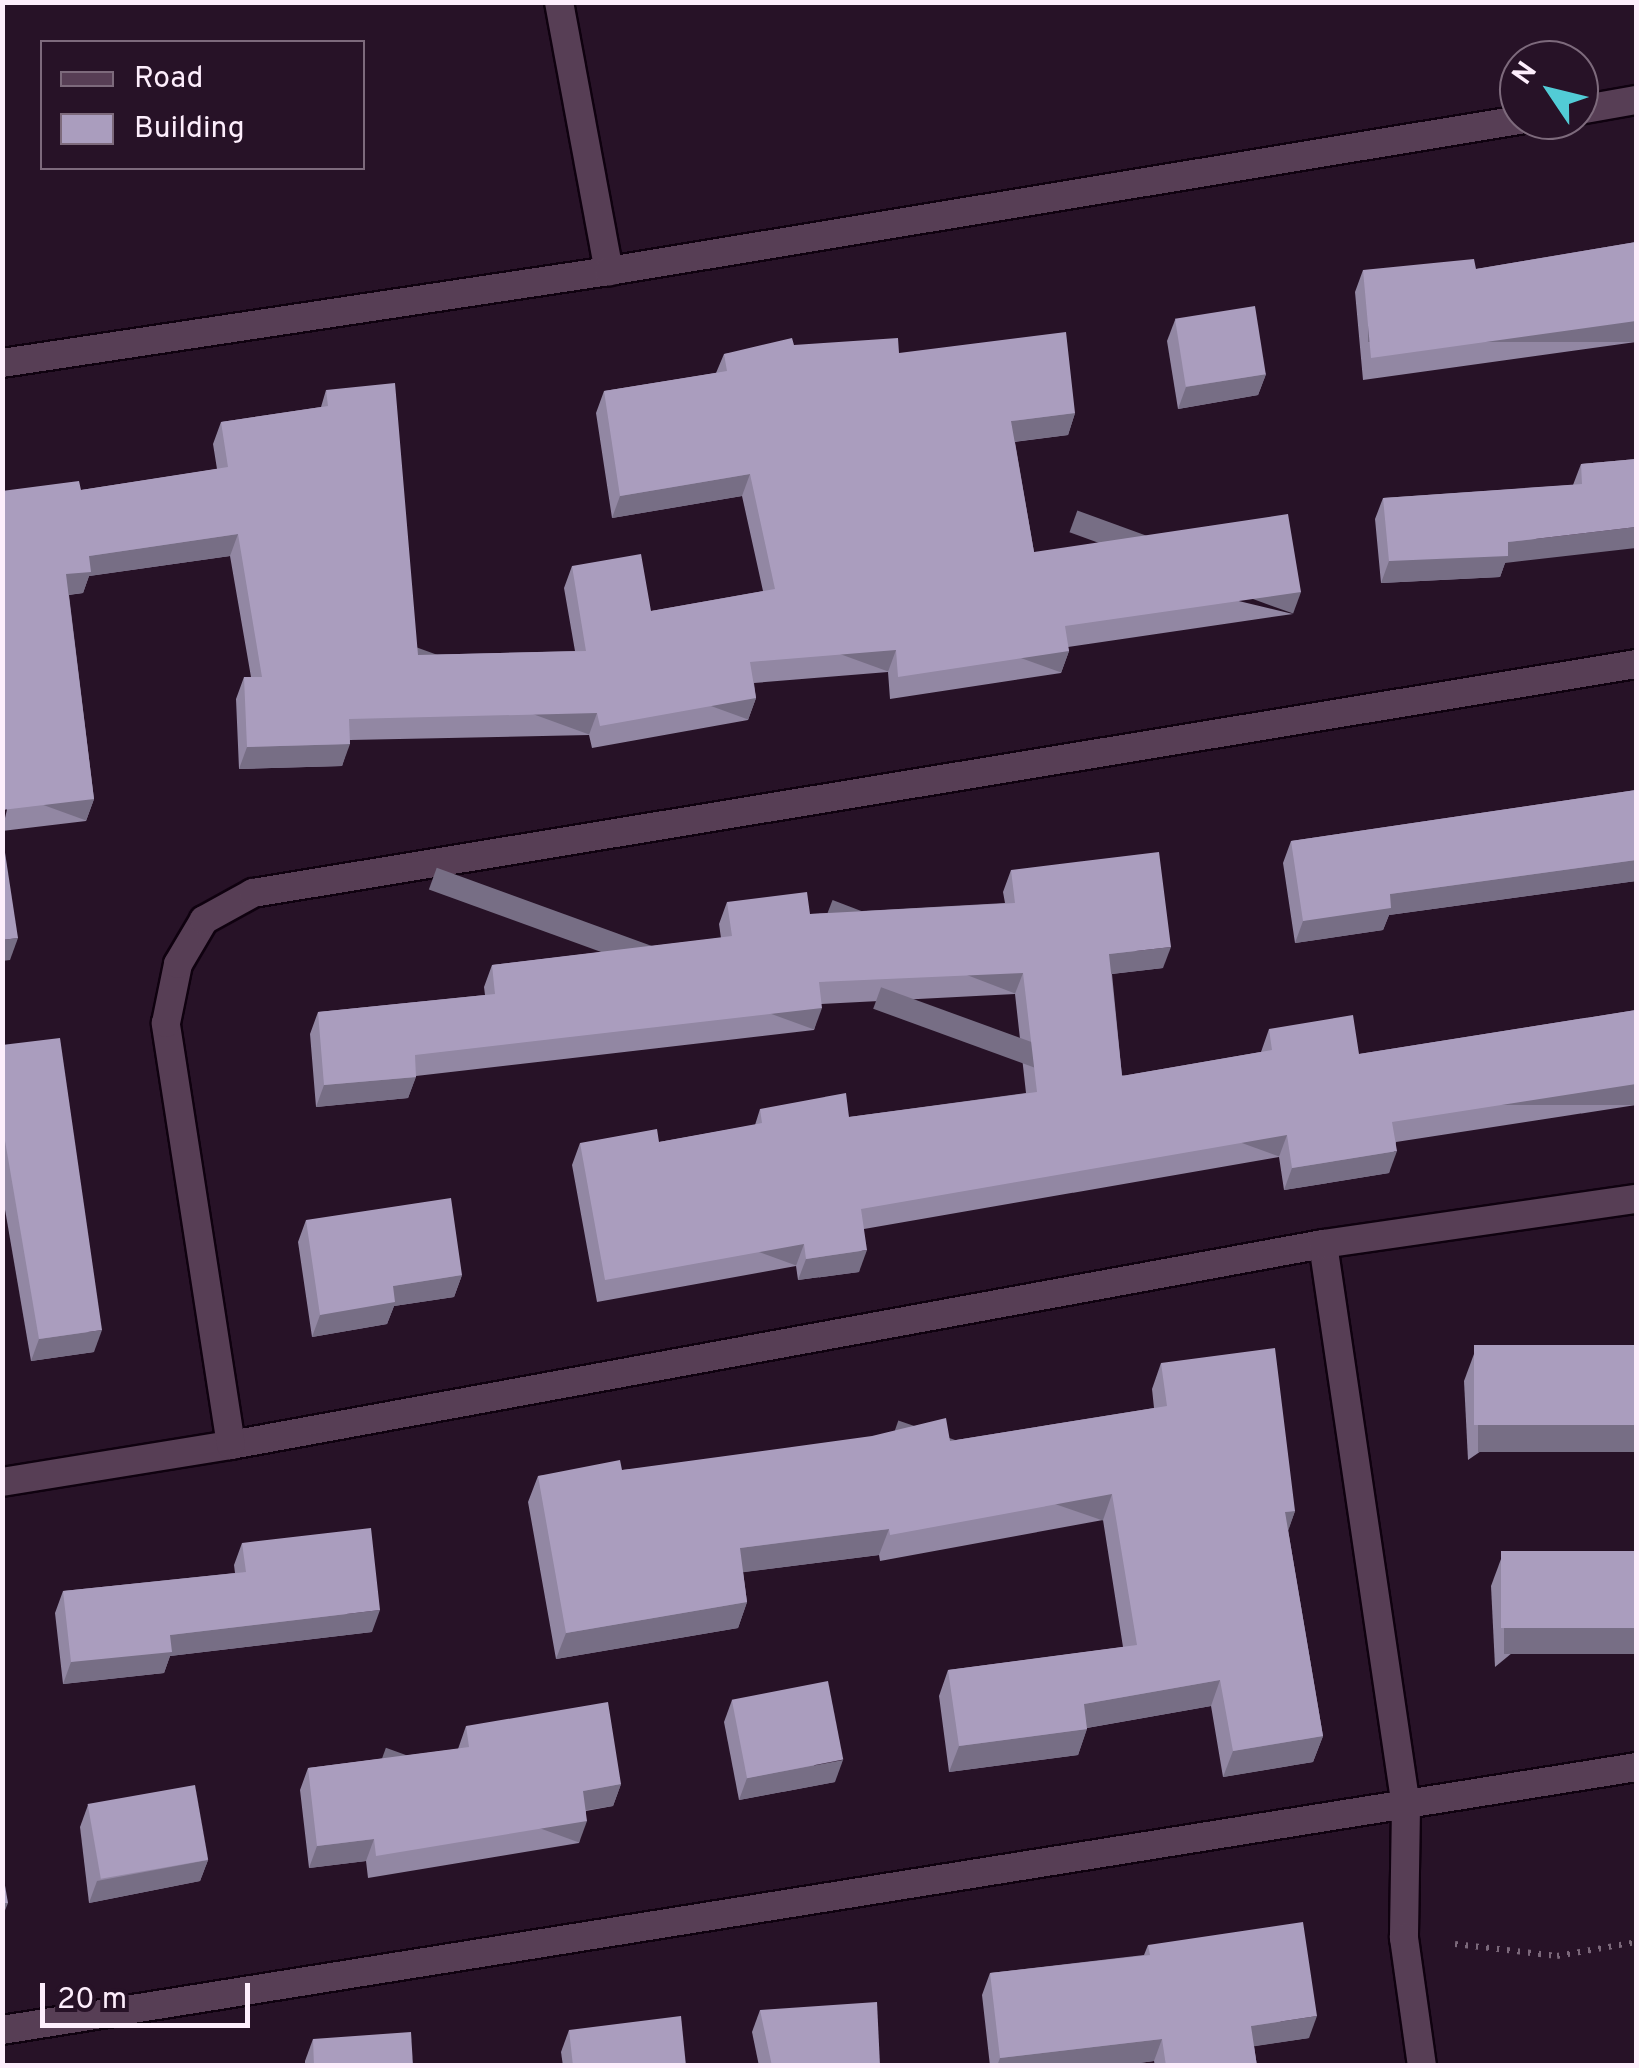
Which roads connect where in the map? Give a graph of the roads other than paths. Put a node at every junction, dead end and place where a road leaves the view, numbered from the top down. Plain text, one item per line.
1 (559, 2) edge
2 (1636, 100) edge
3 (1599, 106) edge
4 (1499, 123) edge
5 (609, 271) junction
6 (2, 363) edge
7 (1636, 664) edge
8 (1636, 1199) edge
9 (1323, 1244) junction
10 (231, 1444) junction
11 (2, 1482) edge
12 (1636, 1768) edge
13 (1406, 1806) junction
14 (2, 2030) edge
15 (1422, 2066) edge

1 - 5 street
2 - 3 street
4 - 5 street
5 - 6 street
7 - 10 street
8 - 9 street
9 - 10 street
9 - 13 street
10 - 11 street
12 - 13 street
13 - 14 street
13 - 15 street

